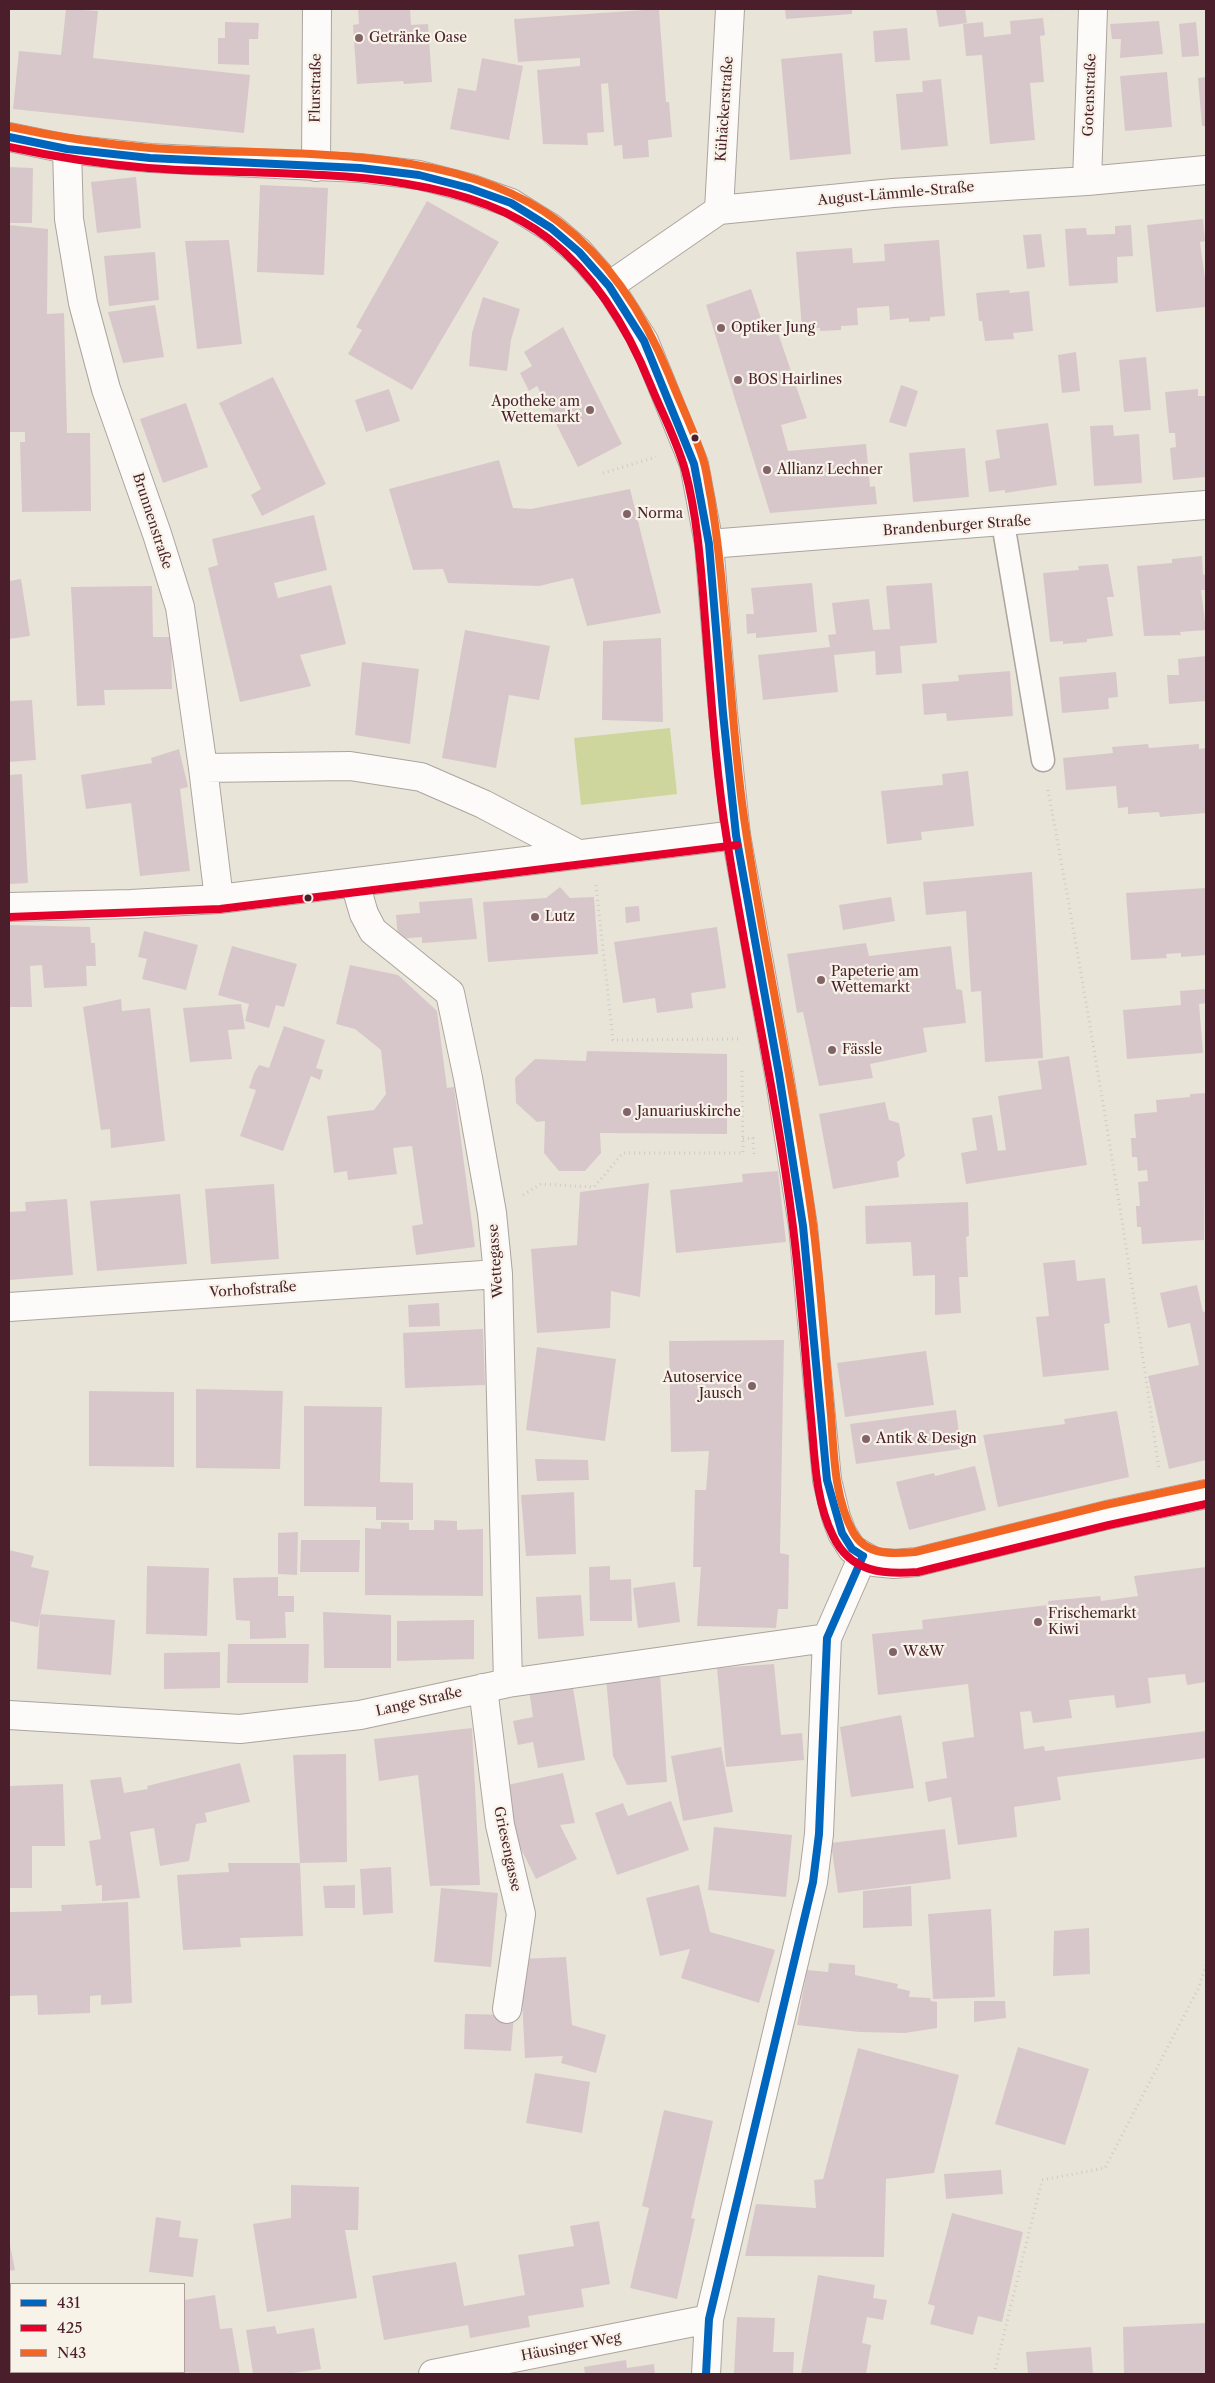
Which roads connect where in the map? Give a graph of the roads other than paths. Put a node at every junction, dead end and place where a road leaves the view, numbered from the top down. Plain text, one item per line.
1 (317, 9) edge
2 (730, 9) edge
3 (1092, 9) edge
4 (9, 137) edge
5 (67, 149) junction
6 (316, 167) junction
7 (1206, 170) edge
8 (1087, 181) junction
9 (719, 210) junction
10 (609, 286) junction
11 (1206, 505) edge
12 (1003, 523) junction
13 (708, 544) junction
14 (1043, 760) road end
15 (203, 768) junction
16 (736, 835) junction
17 (585, 853) junction
18 (355, 883) junction
19 (219, 899) junction
20 (9, 907) edge
21 (498, 1274) junction
22 (9, 1307) edge
23 (1206, 1494) edge
24 (863, 1556) junction
25 (827, 1638) junction
26 (496, 1685) junction
27 (9, 1715) edge
28 (507, 2009) dead end
29 (709, 2319) junction
30 (433, 2374) edge
31 (706, 2374) edge

1 - 6 street, Flurstraße
2 - 9 street, Kühäckerstraße
3 - 8 street, Gotenstraße
4 - 5 street
5 - 6 street
5 - 15 street, Brunnenstraße
6 - 10 street
7 - 8 street, August-Lämmle-Straße
8 - 9 street, August-Lämmle-Straße
9 - 10 street, August-Lämmle-Straße
10 - 13 street
11 - 12 street, Brandenburger Straße
12 - 13 street, Brandenburger Straße
12 - 14 lane
13 - 16 street
15 - 17 street
15 - 19 street, Brunnenstraße
16 - 17 street
16 - 24 street
17 - 18 street
18 - 19 street
18 - 21 street, Wettegasse
19 - 20 street
21 - 22 street, Vorhofstraße
21 - 26 street, Wettegasse
23 - 24 street
24 - 25 street
25 - 26 street, Lange Straße
25 - 29 street
26 - 27 street, Lange Straße
26 - 28 street, Griesengasse
29 - 30 street, Häusinger Weg
29 - 31 street

